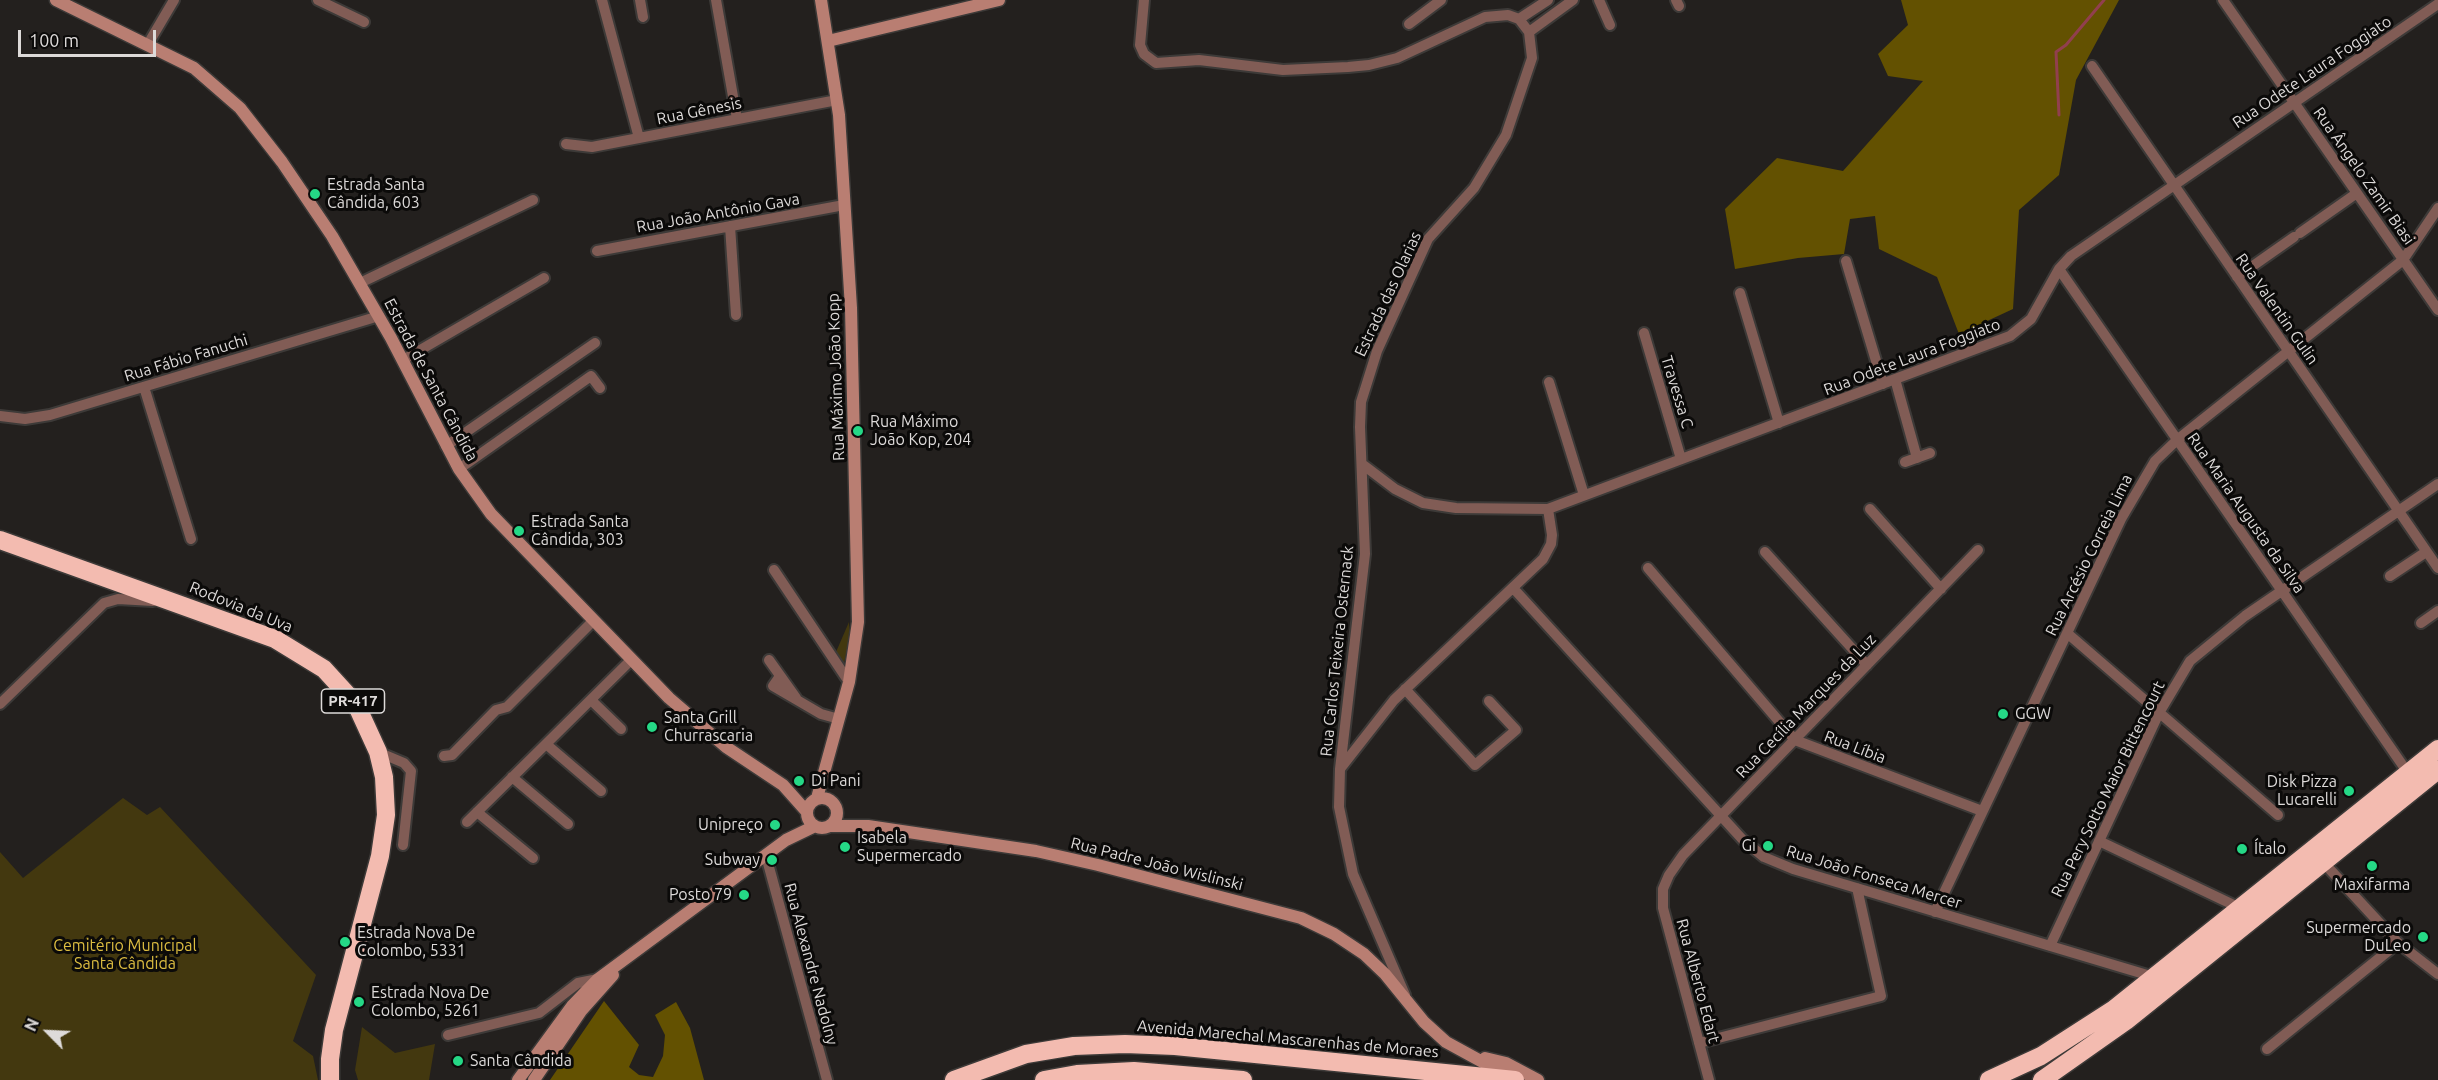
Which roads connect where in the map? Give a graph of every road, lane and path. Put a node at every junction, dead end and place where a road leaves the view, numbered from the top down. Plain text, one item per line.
1 (56, 0) edge
2 (174, 0) edge
3 (318, 0) edge
4 (602, 0) edge
5 (640, 0) edge
6 (716, 0) edge
7 (821, 0) edge
8 (999, 0) edge
9 (1144, 0) edge
10 (1441, 0) edge
11 (1549, 0) edge
12 (1573, 0) edge
13 (1599, 0) edge
14 (2223, 0) edge
15 (2438, 4) edge
16 (1557, 11) junction
17 (643, 17) dead end
18 (1519, 19) junction
19 (364, 22) dead end
20 (1409, 24) dead end
21 (1610, 25) dead end
22 (1529, 32) junction
23 (828, 41) junction
24 (148, 44) junction
25 (2092, 66) dead end
26 (837, 100) junction
27 (2294, 103) junction
28 (736, 119) junction
29 (639, 138) junction
30 (566, 144) dead end
31 (2174, 185) junction
32 (2357, 193) junction
33 (533, 200) dead end
34 (844, 205) junction
35 (2438, 208) edge
36 (730, 226) junction
37 (597, 251) dead end
38 (2403, 260) junction
39 (1846, 261) dead end
40 (2059, 269) junction
41 (2237, 277) junction
42 (544, 278) dead end
43 (360, 283) junction
44 (1740, 293) dead end
45 (2438, 310) edge
46 (736, 315) dead end
47 (379, 316) junction
48 (1644, 333) dead end
49 (595, 343) dead end
50 (2288, 351) junction
51 (403, 360) junction
52 (1895, 379) junction
53 (1549, 382) dead end
54 (1883, 384) junction
55 (144, 387) junction
56 (600, 388) dead end
57 (0, 417) edge
58 (1779, 423) junction
59 (2177, 440) junction
60 (446, 446) junction
61 (1930, 453) dead end
62 (1917, 458) junction
63 (1682, 459) junction
64 (1905, 462) dead end
65 (1362, 464) junction
66 (459, 469) junction
67 (2438, 484) edge
68 (1584, 495) junction
69 (1548, 509) junction
70 (1870, 509) dead end
71 (2398, 511) junction
72 (190, 539) dead end
73 (0, 540) edge
74 (1978, 550) dead end
75 (1765, 552) dead end
76 (2426, 552) junction
77 (1648, 568) dead end
78 (2438, 568) edge
79 (774, 570) dead end
80 (2390, 576) dead end
81 (1514, 589) junction
82 (1941, 589) junction
83 (2282, 591) junction
84 (180, 603) junction
85 (2438, 611) edge
86 (593, 621) junction
87 (2421, 623) dead end
88 (2067, 633) junction
89 (631, 660) junction
90 (769, 660) dead end
91 (1867, 665) junction
92 (849, 682) junction
93 (1405, 689) junction
94 (591, 700) junction
95 (1489, 702) dead end
96 (0, 704) edge
97 (2159, 713) junction
98 (839, 719) junction
99 (621, 729) dead end
100 (1795, 740) junction
101 (546, 744) junction
102 (2438, 749) edge
103 (378, 752) junction
104 (444, 756) dead end
105 (1340, 769) junction
106 (2423, 775) edge
107 (512, 777) junction
108 (783, 785) junction
109 (601, 791) dead end
110 (828, 802) junction
111 (1982, 811) junction
112 (477, 812) junction
113 (807, 814) junction
114 (2278, 815) dead end
115 (2369, 815) junction
116 (1721, 816) junction
117 (466, 822) dead end
118 (568, 824) dead end
119 (815, 826) junction
120 (828, 826) junction
121 (868, 826) junction
122 (786, 840) junction
123 (2099, 841) junction
124 (403, 845) dead end
125 (766, 856) junction
126 (533, 858) dead end
127 (2299, 860) junction
128 (2323, 862) junction
129 (1857, 888) junction
130 (1663, 889) joint
131 (2240, 908) junction
132 (1935, 912) junction
133 (2398, 943) junction
134 (2050, 946) junction
135 (633, 955) junction
136 (2438, 974) edge
137 (2154, 978) junction
138 (597, 979) junction
139 (1407, 1000) junction
140 (448, 1035) dead end
141 (545, 1043) junction
142 (1699, 1043) junction
143 (2267, 1049) dead end
144 (1475, 1056) junction
145 (1120, 1075) edge
146 (1414, 1076) edge
147 (330, 1080) edge
148 (518, 1080) edge
149 (532, 1080) edge
150 (827, 1080) edge
151 (954, 1080) edge
152 (1044, 1080) edge
153 (1243, 1080) edge
154 (1515, 1080) edge
155 (1538, 1080) edge
156 (1709, 1080) edge
157 (1989, 1080) edge
158 (2042, 1080) edge

1 - 24 main road, Estrada de Santa Cândida
2 - 24 street
3 - 19 street
4 - 29 street
5 - 17 street
6 - 28 street
7 - 23 main road, Rua Máximo João Kopp
8 - 23 main road
9 - 18 street
10 - 20 street
11 - 16 street
11 - 18 street
12 - 16 street
13 - 21 street
14 - 27 street, Rua Ângelo Zamir Biasi
15 - 27 street, Rua Odete Laura Foggiato
16 - 22 street
18 - 22 street
22 - 65 street, Estrada das Olarias
23 - 26 main road, Rua Máximo João Kopp
24 - 43 main road, Estrada de Santa Cândida
25 - 31 street, Rua Valentin Gulin
26 - 28 street, Rua Gênesis
26 - 34 main road, Rua Máximo João Kopp
27 - 31 street, Rua Odete Laura Foggiato
27 - 32 street, Rua Ângelo Zamir Biasi
28 - 29 street, Rua Gênesis
29 - 30 street, Rua Gênesis
31 - 40 street, Rua Odete Laura Foggiato
31 - 41 street, Rua Valentin Gulin
32 - 38 street, Rua Ângelo Zamir Biasi
32 - 41 street
33 - 43 street
34 - 36 street, Rua João Antônio Gava
34 - 92 main road, Rua Máximo João Kopp
35 - 38 street, Rua Arcésio Correia Lima
36 - 37 street, Rua João Antônio Gava
36 - 46 street
38 - 45 street, Rua Ângelo Zamir Biasi
38 - 50 street, Rua Arcésio Correia Lima
39 - 54 street
40 - 52 street, Rua Odete Laura Foggiato
40 - 59 street, Rua Maria Augusta da Silva
41 - 50 street, Rua Valentin Gulin
42 - 51 street
43 - 47 main road, Estrada de Santa Cândida
44 - 58 street
47 - 51 main road, Estrada de Santa Cândida
47 - 55 street, Rua Fábio Fanuchi
48 - 63 street, Travessa C
49 - 60 street
50 - 59 street, Rua Arcésio Correia Lima
50 - 71 street, Rua Valentin Gulin
51 - 60 main road, Estrada de Santa Cândida
52 - 54 street, Rua Odete Laura Foggiato
52 - 62 street
53 - 68 street
54 - 58 street, Rua Odete Laura Foggiato
55 - 57 street, Rua Fábio Fanuchi
55 - 72 street
56 - 66 street
58 - 63 street, Rua Odete Laura Foggiato
59 - 83 street, Rua Maria Augusta da Silva
59 - 88 street, Rua Arcésio Correia Lima
60 - 66 main road, Estrada de Santa Cândida
61 - 62 street
62 - 64 street
63 - 68 street, Rua Odete Laura Foggiato
65 - 69 street
65 - 105 street, Rua Carlos Teixeira Osternack
66 - 86 main road, Estrada de Santa Cândida
67 - 71 street, Rua Pery Sotto Maior Bittencourt
68 - 69 street, Rua Odete Laura Foggiato
69 - 81 street
70 - 82 street
71 - 76 street, Rua Valentin Gulin
71 - 83 street, Rua Pery Sotto Maior Bittencourt
73 - 84 highway, Rodovia da Uva / PR-417
74 - 82 street, Rua Cecília Marques da Luz
75 - 91 street
76 - 78 street, Rua Valentin Gulin
76 - 80 street
77 - 100 street, Rua Líbia
79 - 92 street
81 - 93 street
81 - 116 street, Rua João Fonseca Mercer
82 - 91 street, Rua Cecília Marques da Luz
83 - 97 street, Rua Pery Sotto Maior Bittencourt
83 - 106 street, Rua Maria Augusta da Silva
84 - 96 street
84 - 103 highway, Rodovia da Uva / PR-417
85 - 87 street
86 - 89 main road, Estrada de Santa Cândida
86 - 104 street
88 - 97 street
88 - 111 street, Rua Arcésio Correia Lima
89 - 94 street
89 - 108 main road, Estrada de Santa Cândida
90 - 98 street
91 - 100 street, Rua Cecília Marques da Luz
92 - 98 main road, Rua Máximo João Kopp
93 - 95 street
93 - 105 street
94 - 99 street
94 - 101 street
97 - 114 street
97 - 123 street, Rua Pery Sotto Maior Bittencourt
98 - 110 main road, Rua Máximo João Kopp
100 - 111 street, Rua Líbia
100 - 116 street, Rua Cecília Marques da Luz
101 - 107 street
101 - 109 street
102 - 106 highway
103 - 124 street
103 - 147 highway, Rodovia da Uva / PR-417
105 - 139 street, Rua Carlos Teixeira Osternack
106 - 115 highway
106 - 115 highway
107 - 112 street
107 - 118 street
108 - 110 main road, Estrada de Santa Cândida
108 - 113 main road, Estrada de Santa Cândida
110 - 113 main road
110 - 120 main road
110 - 121 main road, Rua Padre João Wislinski
111 - 132 street, Rua Arcésio Correia Lima
112 - 117 street
112 - 126 street
113 - 119 main road
113 - 122 main road
115 - 127 highway
115 - 128 highway
116 - 129 street, Rua João Fonseca Mercer
116 - 130 street, Rua Cecília Marques da Luz
119 - 120 main road
119 - 122 main road
120 - 121 main road, Rua Padre João Wislinski
121 - 139 main road, Rua Padre João Wislinski
122 - 125 main road
123 - 131 street
123 - 134 street, Rua Pery Sotto Maior Bittencourt
125 - 135 main road
125 - 150 street, Rua Alexandre Nadolny
127 - 128 highway
127 - 131 highway
128 - 133 street
128 - 158 highway
129 - 132 street, Rua João Fonseca Mercer
129 - 142 street
130 - 142 street, Rua Alberto Edart
131 - 137 highway
132 - 134 street, Rua João Fonseca Mercer
133 - 136 street
133 - 143 street
134 - 137 street, Rua João Fonseca Mercer
135 - 138 main road
135 - 149 main road
137 - 157 highway
138 - 140 street
138 - 141 main road
139 - 144 main road, Rua Padre João Wislinski
141 - 148 main road
141 - 149 main road
142 - 156 street, Rua Alberto Edart
144 - 154 main road
144 - 155 main road
145 - 152 highway
145 - 153 highway
146 - 151 highway, Avenida Marechal Mascarenhas de Moraes
146 - 154 highway, Avenida Marechal Mascarenhas de Moraes

